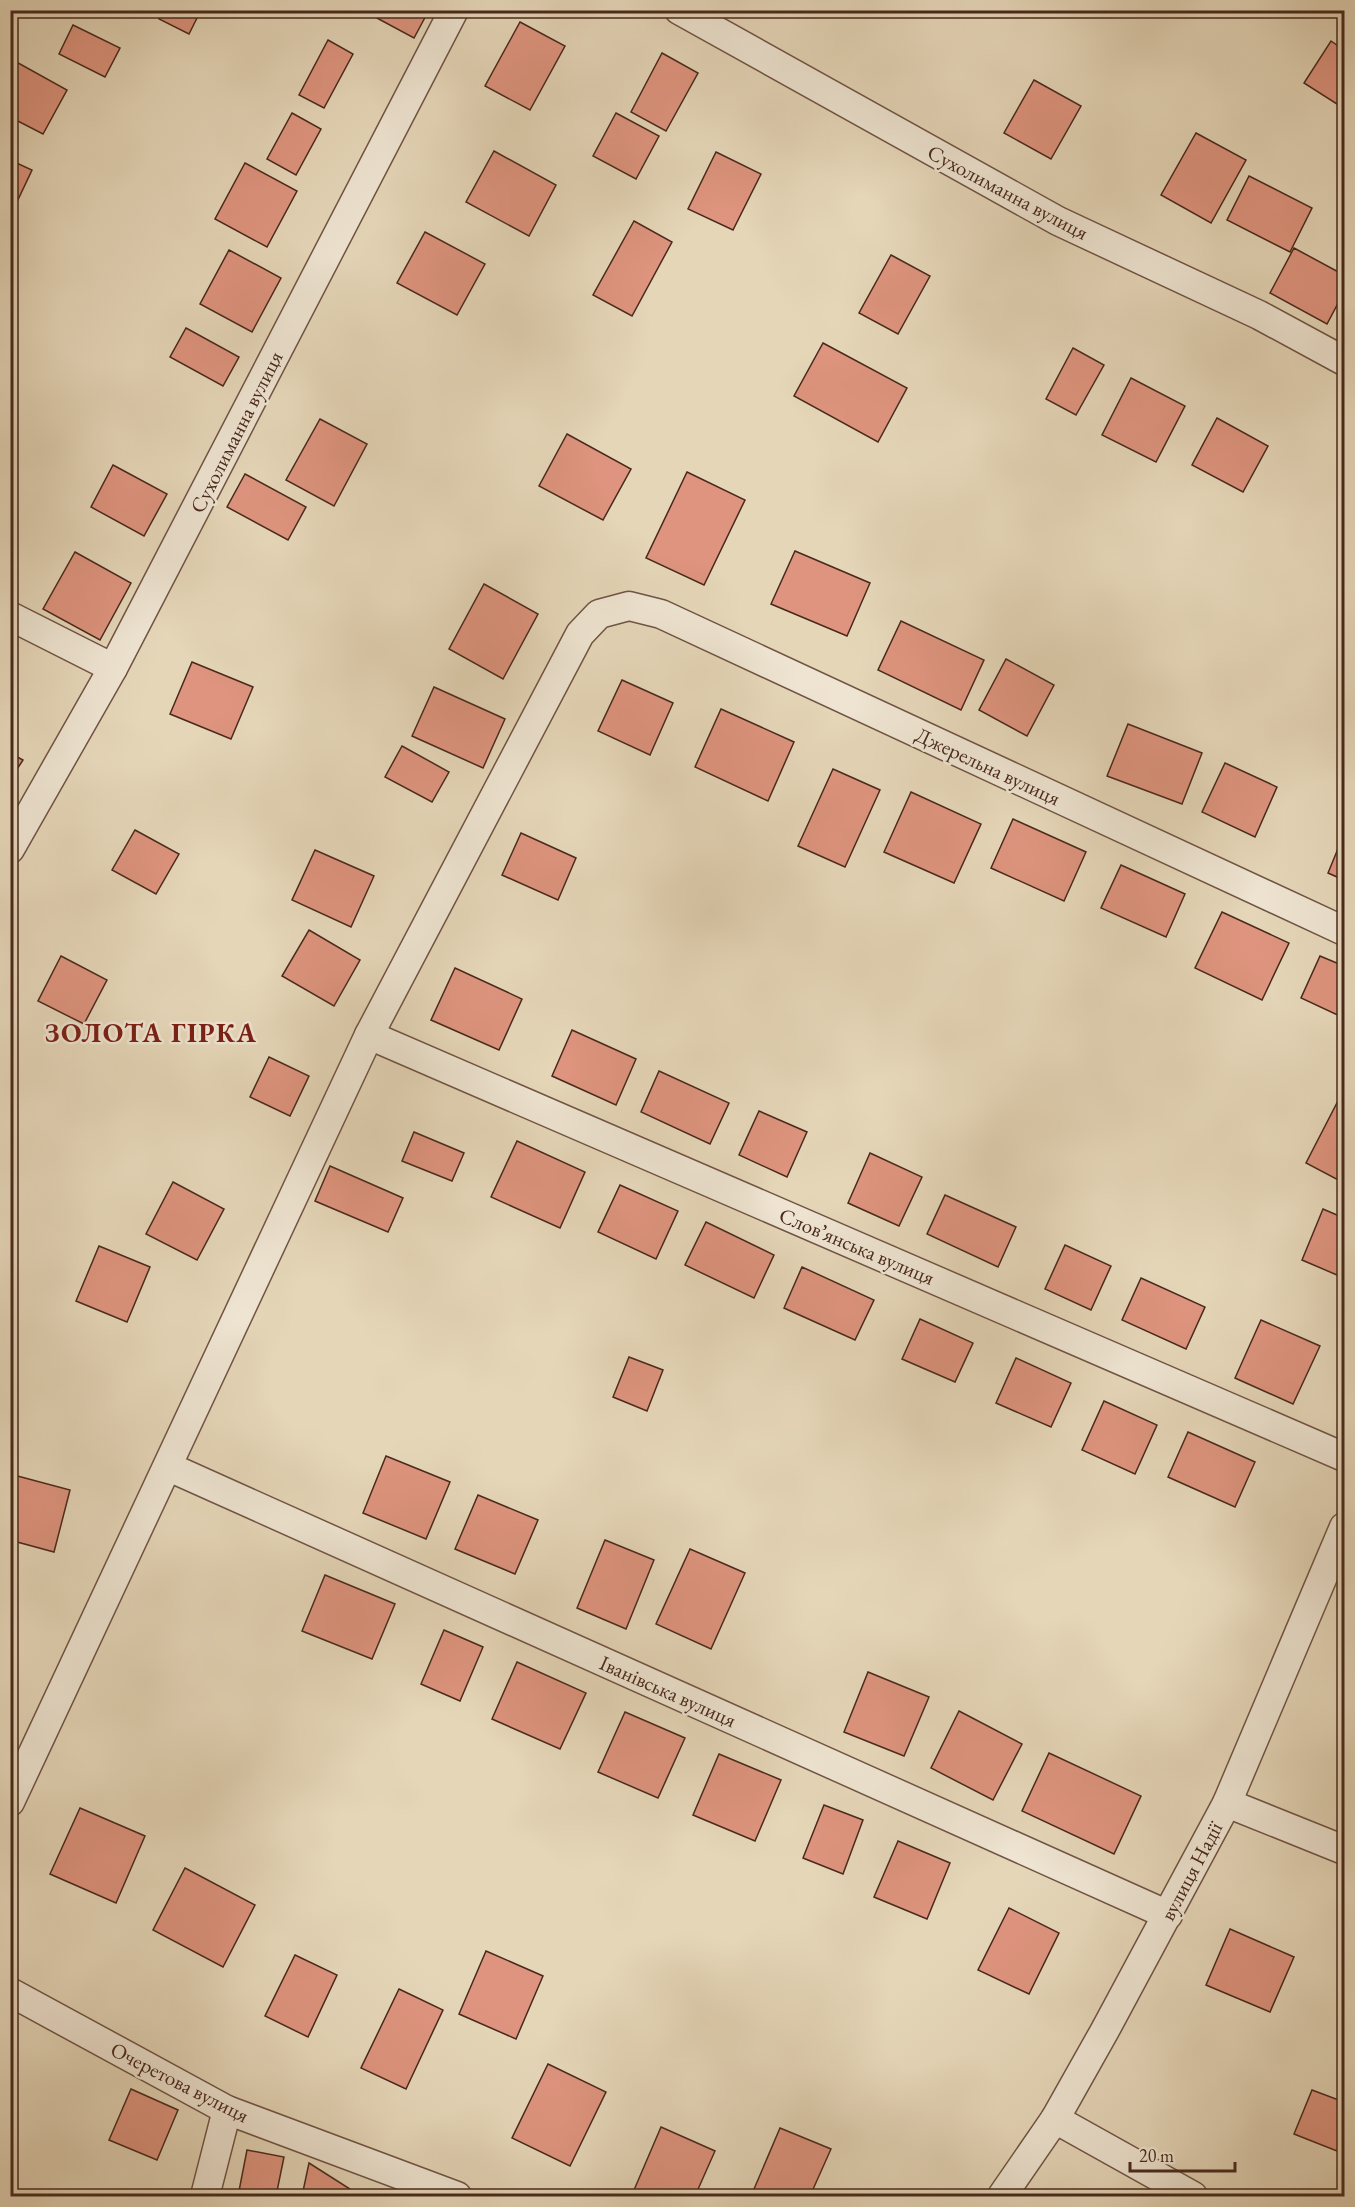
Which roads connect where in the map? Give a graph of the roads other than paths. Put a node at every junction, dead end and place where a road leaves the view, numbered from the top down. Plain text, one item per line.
1 (454, 10) edge
2 (679, 10) edge
3 (1344, 361) edge
4 (10, 616) edge
5 (113, 668) junction
6 (10, 849) edge
7 (1344, 932) edge
8 (369, 1035) junction
9 (1344, 1456) edge
10 (169, 1467) junction
11 (1344, 1527) edge
12 (10, 1802) edge
13 (1227, 1803) junction
14 (1344, 1850) edge
15 (1168, 1915) junction
16 (10, 1992) edge
17 (227, 2110) junction
18 (1055, 2119) junction
19 (205, 2196) edge
20 (457, 2196) edge
21 (1002, 2196) edge
22 (1193, 2196) edge

1 - 5 street, Сухолиманна вулиця
2 - 3 street, Сухолиманна вулиця
4 - 5 street
5 - 6 street, Сухолиманна вулиця
7 - 8 street, Джерельна вулиця
8 - 9 street, Словʼянська вулиця
8 - 10 street
10 - 12 street
10 - 15 street, Іванівська вулиця
11 - 13 street, вулиця Надії
13 - 14 street
13 - 15 street, вулиця Надії
15 - 18 street, вулиця Надії
16 - 17 street, Очеретова вулиця
17 - 19 street
17 - 20 street, Очеретова вулиця
18 - 21 street, вулиця Надії
18 - 22 street

